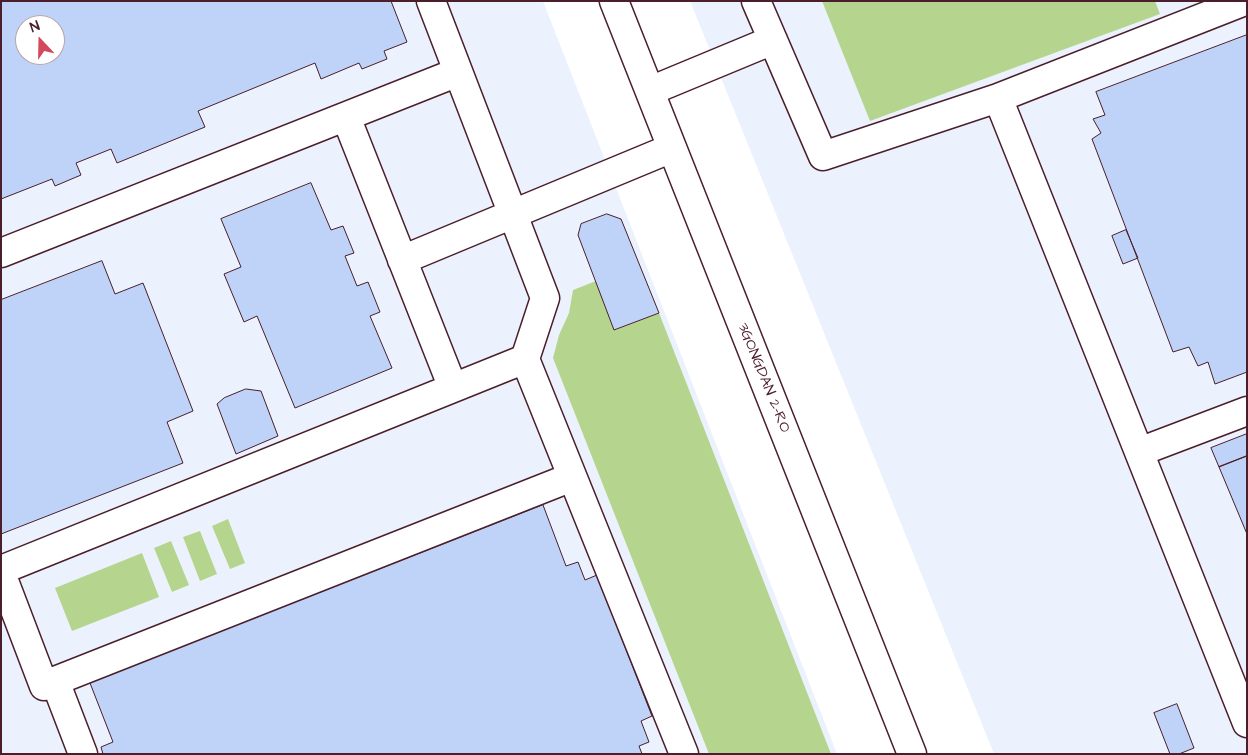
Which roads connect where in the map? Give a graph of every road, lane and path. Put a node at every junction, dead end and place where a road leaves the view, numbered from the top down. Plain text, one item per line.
1 (431, 1) edge
2 (614, 1) edge
3 (756, 1) edge
4 (1246, 1) edge
5 (773, 40) junction
6 (458, 72) junction
7 (650, 91) junction
8 (998, 98) junction
9 (346, 117) junction
10 (672, 148) junction
11 (514, 215) junction
12 (1, 253) edge
13 (402, 260) junction
14 (525, 360) junction
15 (453, 388) junction
16 (1247, 411) edge
17 (1139, 452) junction
18 (572, 477) junction
19 (1, 572) edge
20 (55, 681) junction
21 (1247, 723) edge
22 (83, 754) edge
23 (684, 754) edge
24 (912, 754) edge

1 - 6 street
2 - 7 street, 3GONGDAN 2-RO
3 - 5 street
4 - 8 street
5 - 7 street
5 - 8 street
6 - 9 street
6 - 11 street
7 - 10 street, 3GONGDAN 2-RO
8 - 17 street
9 - 12 street
9 - 13 street
10 - 11 street
10 - 24 street, 3GONGDAN 2-RO
11 - 13 street
11 - 14 street
13 - 15 street
14 - 15 street
14 - 18 street
15 - 19 street
16 - 17 street
17 - 21 street
18 - 20 street
18 - 23 street
19 - 20 street
20 - 22 street

